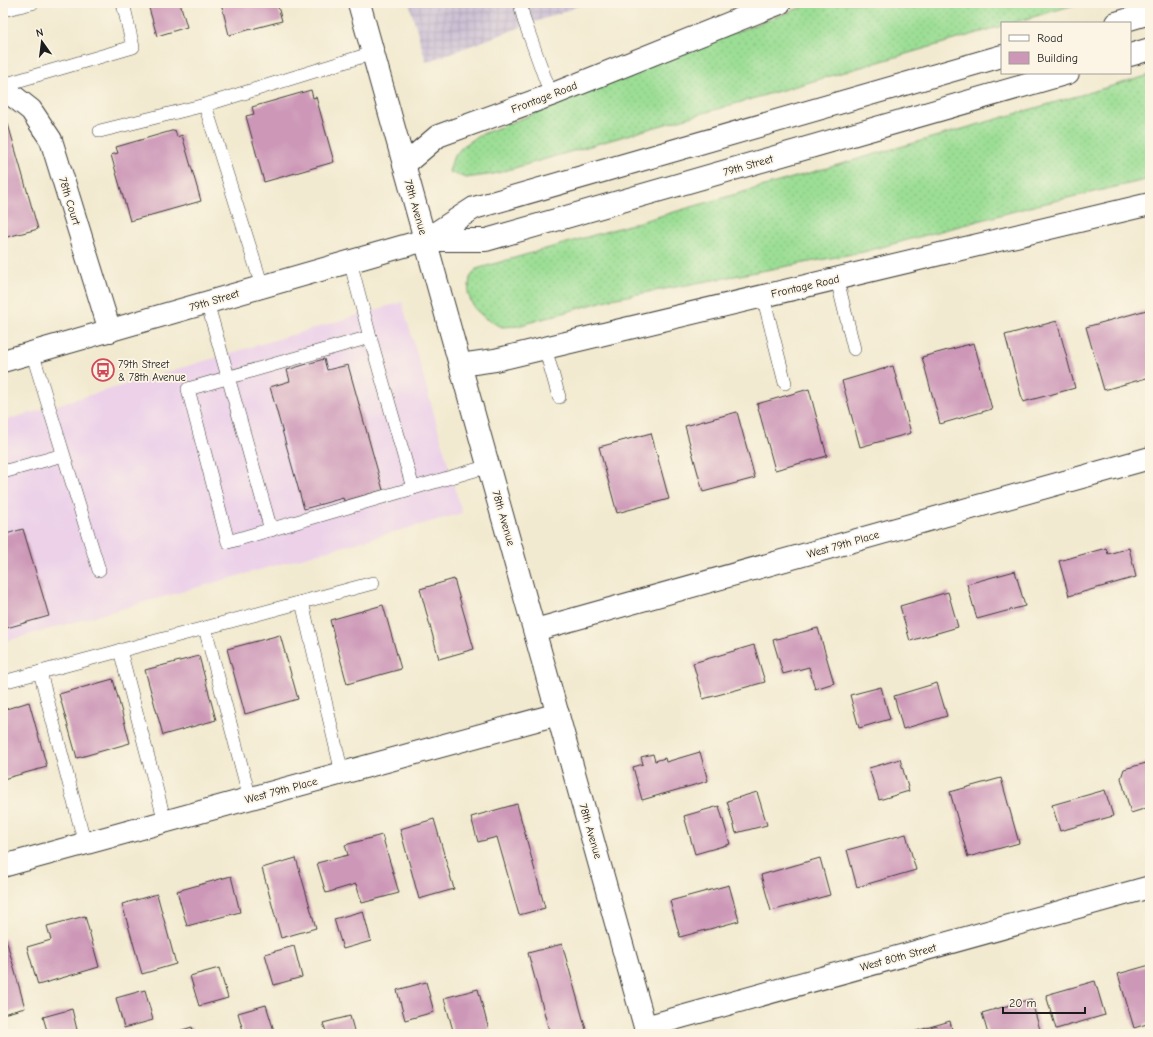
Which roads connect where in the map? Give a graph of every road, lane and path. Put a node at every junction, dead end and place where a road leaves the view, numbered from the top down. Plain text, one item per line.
1 (32, 3) edge
2 (122, 3) edge
3 (359, 3) edge
4 (520, 3) edge
5 (780, 3) edge
6 (3, 10) edge
7 (1150, 13) edge
8 (1119, 22) edge
9 (1150, 49) edge
10 (373, 53) junction
11 (1131, 55) edge
12 (1001, 56) edge
13 (1065, 74) edge
14 (3, 84) edge
15 (3, 88) edge
16 (551, 95) junction
17 (205, 105) junction
18 (100, 131) dead end
19 (404, 165) junction
20 (1150, 204) edge
21 (425, 240) junction
22 (350, 261) junction
23 (837, 279) junction
24 (262, 286) junction
25 (763, 296) junction
26 (207, 302) junction
27 (110, 331) junction
28 (370, 337) junction
29 (545, 348) junction
30 (854, 349) dead end
31 (32, 352) junction
32 (3, 361) edge
33 (460, 365) junction
34 (229, 377) junction
35 (785, 383) dead end
36 (559, 398) dead end
37 (63, 455) junction
38 (1150, 458) edge
39 (489, 466) junction
40 (3, 472) edge
41 (414, 488) junction
42 (271, 530) junction
43 (99, 570) dead end
44 (373, 583) dead end
45 (302, 602) junction
46 (204, 628) junction
47 (535, 630) junction
48 (120, 650) junction
49 (40, 672) junction
50 (3, 682) edge
51 (558, 714) junction
52 (342, 774) junction
53 (250, 799) junction
54 (165, 822) junction
55 (85, 844) junction
56 (3, 866) edge
57 (1150, 887) edge
58 (646, 1030) edge

1 - 6 lane
2 - 14 lane
3 - 10 street, 78th Avenue
4 - 16 lane
5 - 16 street, Frontage Road
7 - 8 street
9 - 11 street
10 - 17 lane
10 - 19 street, 78th Avenue
12 - 21 street, 79th Street
13 - 21 street, 79th Street
15 - 27 street, 78th Court
16 - 19 street, Frontage Road
17 - 18 lane
17 - 24 lane
19 - 21 street, 78th Avenue
20 - 23 street, Frontage Road
21 - 22 street, 79th Street
21 - 33 street, 78th Avenue
22 - 24 street, 79th Street
22 - 28 lane
23 - 25 street, Frontage Road
23 - 30 lane
24 - 26 street, 79th Street
25 - 29 street, Frontage Road
25 - 35 lane
26 - 27 street, 79th Street
26 - 34 lane
27 - 31 street, 79th Street
28 - 34 lane
28 - 41 lane
29 - 33 street, Frontage Road
29 - 36 lane
31 - 32 street, 79th Street
31 - 37 lane
33 - 39 street, 78th Avenue
34 - 42 lane
34 - 42 lane
37 - 40 lane
37 - 43 lane
38 - 47 street, West 79th Place
39 - 41 lane
39 - 47 street, 78th Avenue
41 - 42 lane
44 - 45 lane
45 - 46 lane
45 - 52 lane
46 - 48 lane
46 - 53 lane
47 - 51 street, 78th Avenue
48 - 49 lane
48 - 54 lane
49 - 50 lane
49 - 55 lane
51 - 52 street, West 79th Place
51 - 58 street, 78th Avenue
52 - 53 street, West 79th Place
53 - 54 street, West 79th Place
54 - 55 street, West 79th Place
55 - 56 street, West 79th Place
57 - 58 street, West 80th Street

